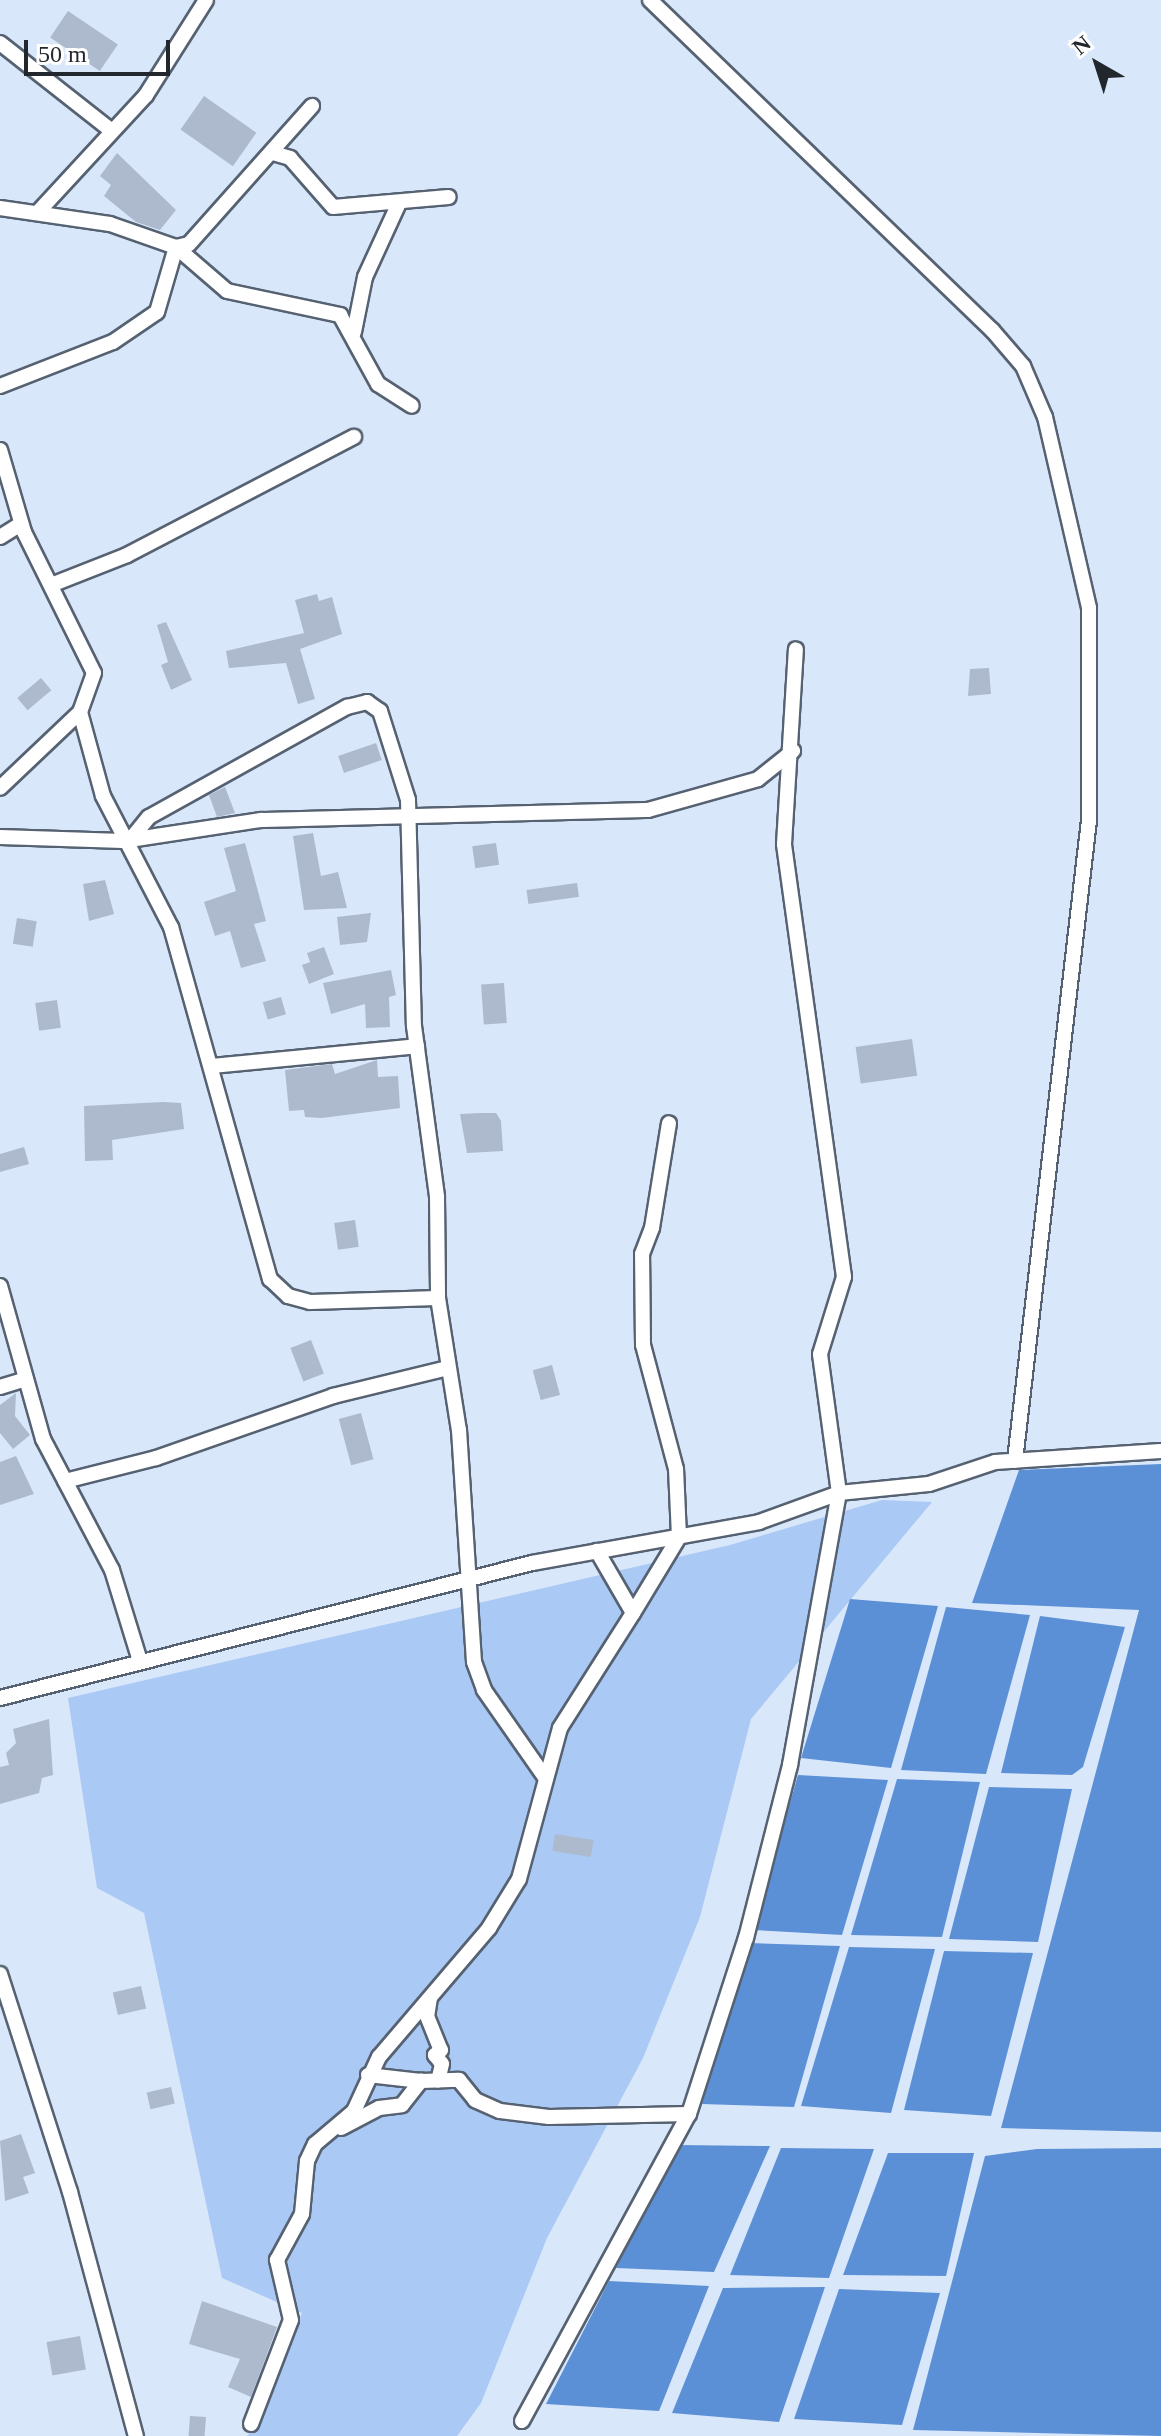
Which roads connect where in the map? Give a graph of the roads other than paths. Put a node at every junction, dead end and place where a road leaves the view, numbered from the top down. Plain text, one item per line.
1 (206, 0) edge
2 (650, 0) edge
3 (0, 43) edge
4 (312, 106) dead end
5 (112, 131) junction
6 (273, 153) junction
7 (449, 197) dead end
8 (399, 203) junction
9 (0, 208) edge
10 (39, 211) junction
11 (176, 247) junction
12 (354, 332) junction
13 (0, 386) edge
14 (412, 406) dead end
15 (354, 437) dead end
16 (0, 450) edge
17 (21, 524) junction
18 (0, 537) edge
19 (51, 585) junction
20 (796, 649) dead end
21 (80, 712) junction
22 (793, 751) junction
23 (0, 788) edge
24 (406, 818) junction
25 (0, 837) edge
26 (127, 840) junction
27 (417, 1046) junction
28 (211, 1066) junction
29 (669, 1123) dead end
30 (0, 1286) edge
31 (438, 1298) junction
32 (448, 1368) junction
33 (26, 1379) junction
34 (0, 1387) edge
35 (1161, 1451) edge
36 (1015, 1461) junction
37 (65, 1481) junction
38 (839, 1493) junction
39 (679, 1537) junction
40 (597, 1551) junction
41 (469, 1579) junction
42 (633, 1613) junction
43 (140, 1661) junction
44 (0, 1698) edge
45 (544, 1776) junction
46 (0, 1974) edge
47 (430, 1997) junction
48 (368, 2075) junction
49 (421, 2081) junction
50 (438, 2081) junction
51 (689, 2114) junction
52 (333, 2131) junction
53 (522, 2421) dead end
54 (251, 2424) dead end
55 (136, 2436) edge

1 - 5 street
2 - 36 street
3 - 5 street
4 - 6 street
5 - 10 street
6 - 8 street
6 - 11 street
7 - 8 street
8 - 12 street
9 - 10 street
10 - 11 street
11 - 12 street
11 - 13 street
12 - 14 street
15 - 19 street
16 - 17 street
17 - 18 street
17 - 19 street
19 - 21 street
20 - 22 street
21 - 23 street
21 - 26 street
22 - 24 street
22 - 38 street
24 - 26 street
24 - 26 street
24 - 27 street
25 - 26 street
26 - 28 street
27 - 28 street
27 - 31 street
28 - 31 street
29 - 39 street
30 - 33 street
31 - 32 street
32 - 37 street
32 - 41 street
33 - 34 street
33 - 37 street
35 - 36 street
36 - 38 street
37 - 43 street
38 - 39 street
38 - 51 street
39 - 40 street
39 - 42 street
40 - 41 street
40 - 42 street
41 - 43 street
41 - 45 street
42 - 45 street
43 - 44 street
45 - 47 street
46 - 55 street
47 - 48 street
47 - 50 street
48 - 49 street
48 - 52 street
49 - 50 street
49 - 52 street
50 - 51 street
51 - 53 street
52 - 54 street

